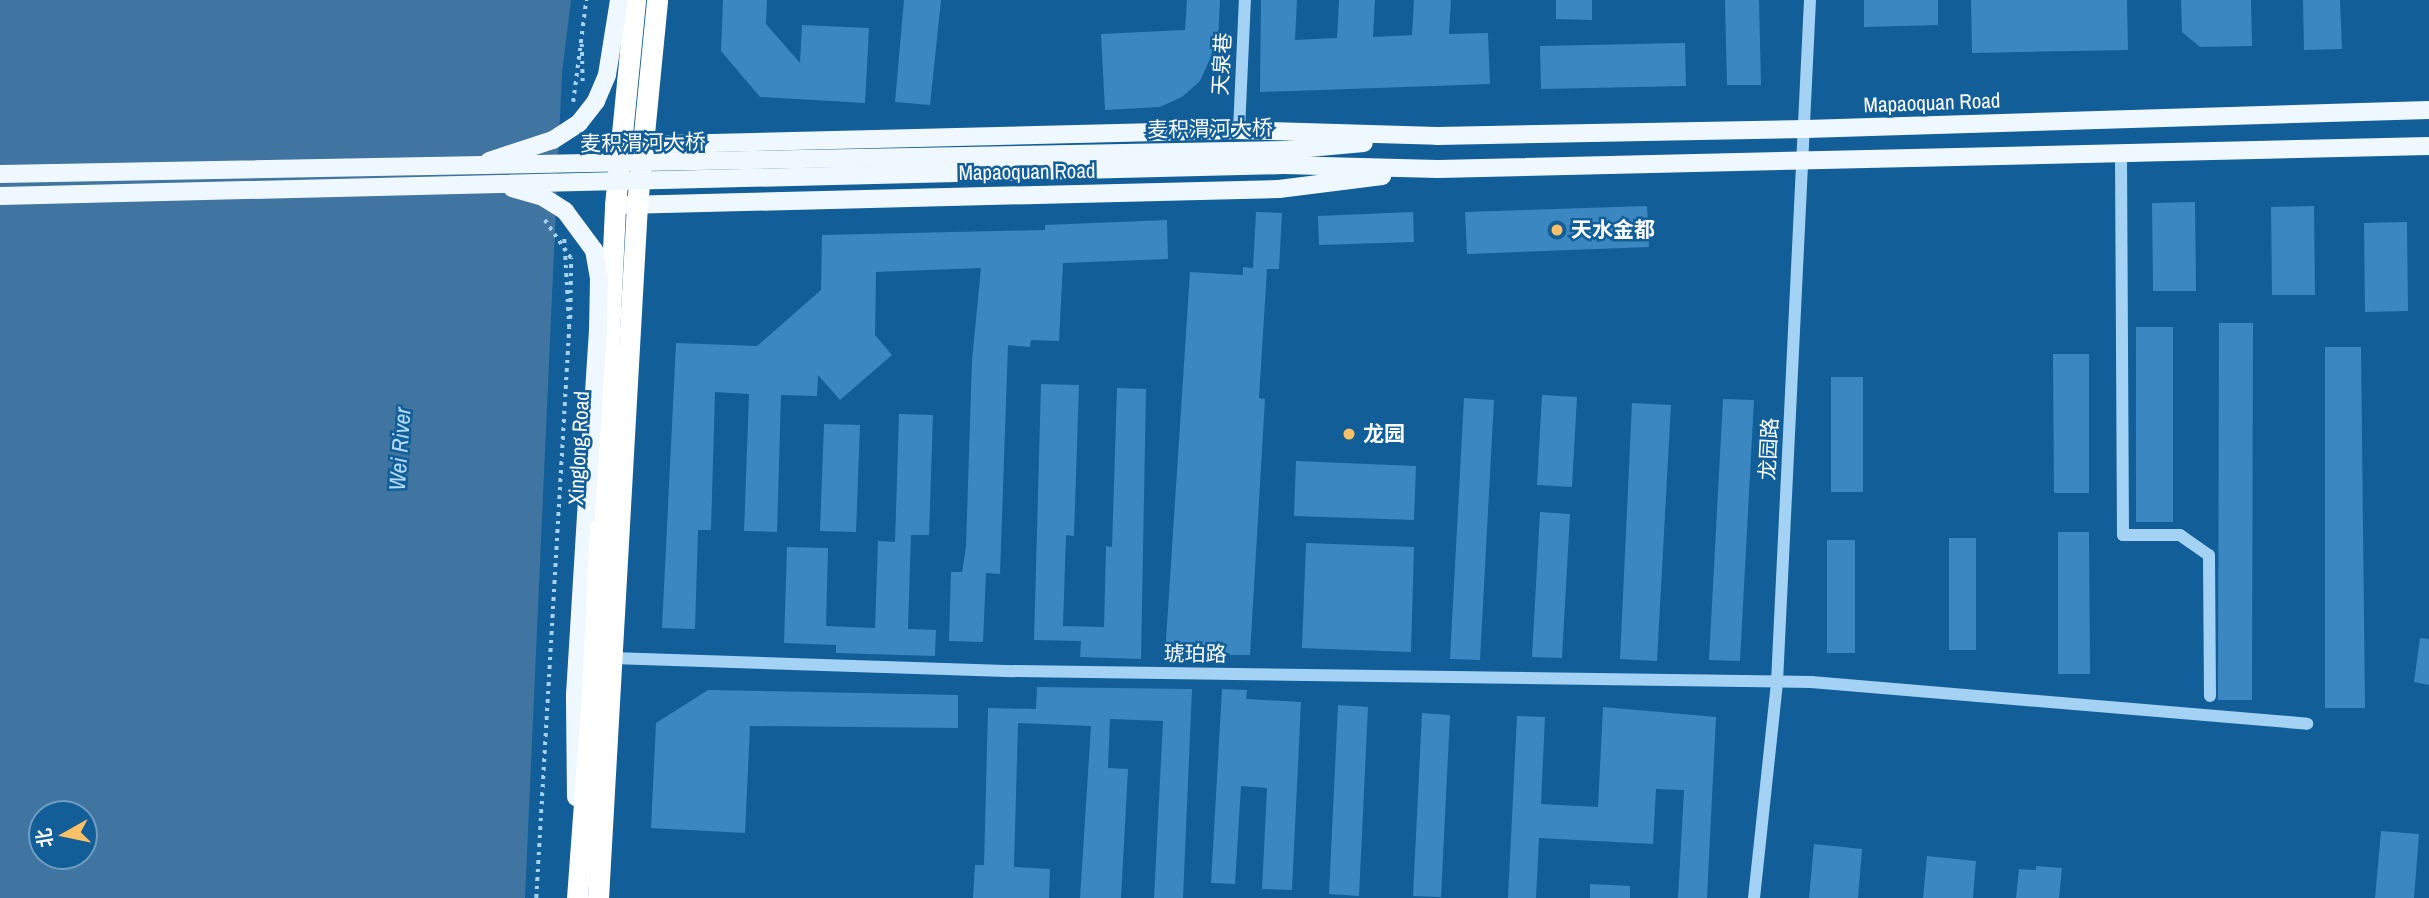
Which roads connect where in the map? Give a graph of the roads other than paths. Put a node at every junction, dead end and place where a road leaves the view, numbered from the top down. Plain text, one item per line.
1 (619, 0) edge
2 (635, 0) edge
3 (657, 0) edge
4 (1245, 0) edge
5 (1810, 0) edge
6 (2429, 110) edge
7 (1806, 129) junction
8 (1238, 130) junction
9 (1437, 136) junction
10 (643, 145) junction
11 (619, 146) junction
12 (2429, 146) edge
13 (2122, 154) junction
14 (1285, 158) junction
15 (1802, 162) junction
16 (1438, 169) junction
17 (0, 174) edge
18 (458, 176) junction
19 (0, 196) edge
20 (615, 205) junction
21 (637, 205) junction
22 (612, 658) junction
23 (1777, 682) junction
24 (2210, 696) dead end
25 (2307, 724) dead end
26 (577, 898) edge
27 (598, 898) edge
28 (1754, 898) edge

1 - 18 main road, bridge
2 - 11 highway, Xinglong Road
3 - 10 highway, Xinglong Road
4 - 8 street, 天泉巷
5 - 7 street, 龙园路
6 - 7 main road, Mapaoquan Road
7 - 9 main road, Mapaoquan Road
7 - 15 street, 龙园路
8 - 9 main road, Mapaoquan Road
8 - 10 main road, Mapaoquan Road
9 - 14 main road, Mapaoquan Road
10 - 11 main road, Mapaoquan Road
10 - 21 highway, Xinglong Road
11 - 20 highway, Xinglong Road
12 - 13 main road, Mapaoquan Road
13 - 15 main road, Mapaoquan Road
13 - 24 street
14 - 16 main road, Mapaoquan Road
14 - 18 main road, 麦积渭河大桥, bridge
15 - 16 main road, Mapaoquan Road
15 - 23 street, 龙园路
16 - 21 main road, Mapaoquan Road
17 - 18 main road, 麦积渭河大桥, bridge
18 - 19 main road, 麦积渭河大桥, bridge
18 - 26 main road, bridge
20 - 21 main road, Mapaoquan Road
20 - 26 highway, Xinglong Road
21 - 22 highway, Xinglong Road
22 - 23 street, 琥珀路
22 - 27 highway, Xinglong Road
23 - 25 street, 琥珀路
23 - 28 street, 龙园路

